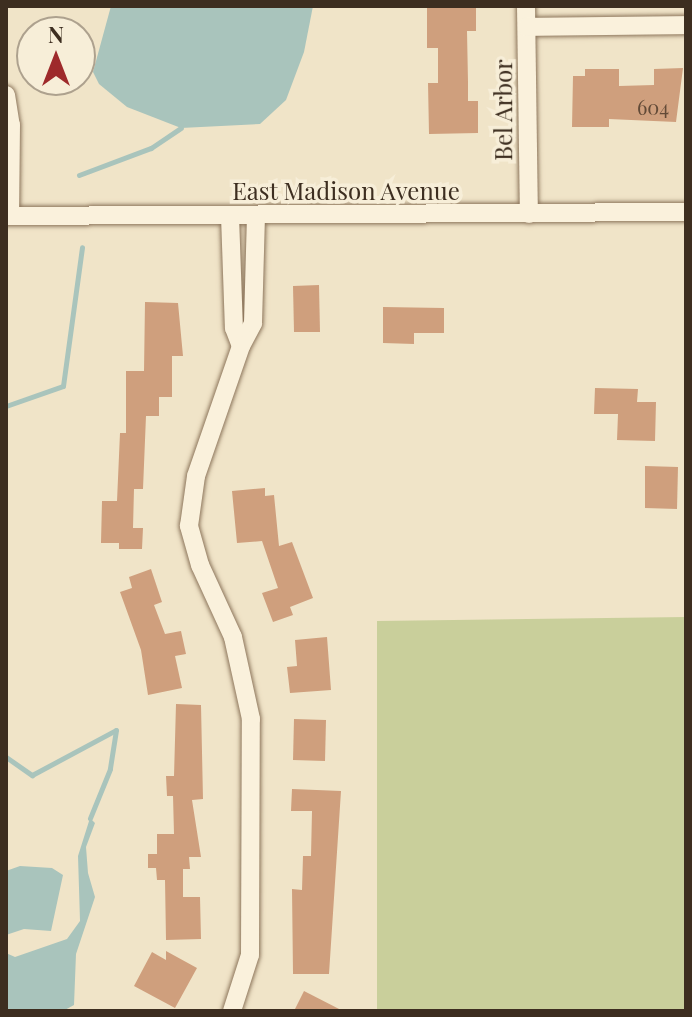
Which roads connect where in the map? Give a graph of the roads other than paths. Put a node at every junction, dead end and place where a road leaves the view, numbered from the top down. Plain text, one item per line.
1 (526, 6) edge
2 (686, 25) edge
3 (527, 27) junction
4 (6, 95) edge
5 (686, 212) edge
6 (529, 214) junction
7 (8, 216) edge
8 (230, 216) junction
9 (256, 216) junction
10 (241, 346) junction
11 (232, 1011) edge

1 - 3 street, Bel Arbor
2 - 3 street
3 - 6 street, Bel Arbor
4 - 7 street
5 - 6 street, East Madison Avenue
6 - 9 street, East Madison Avenue
7 - 8 street, East Madison Avenue
8 - 9 street, East Madison Avenue
8 - 10 street
9 - 10 street
10 - 11 street

